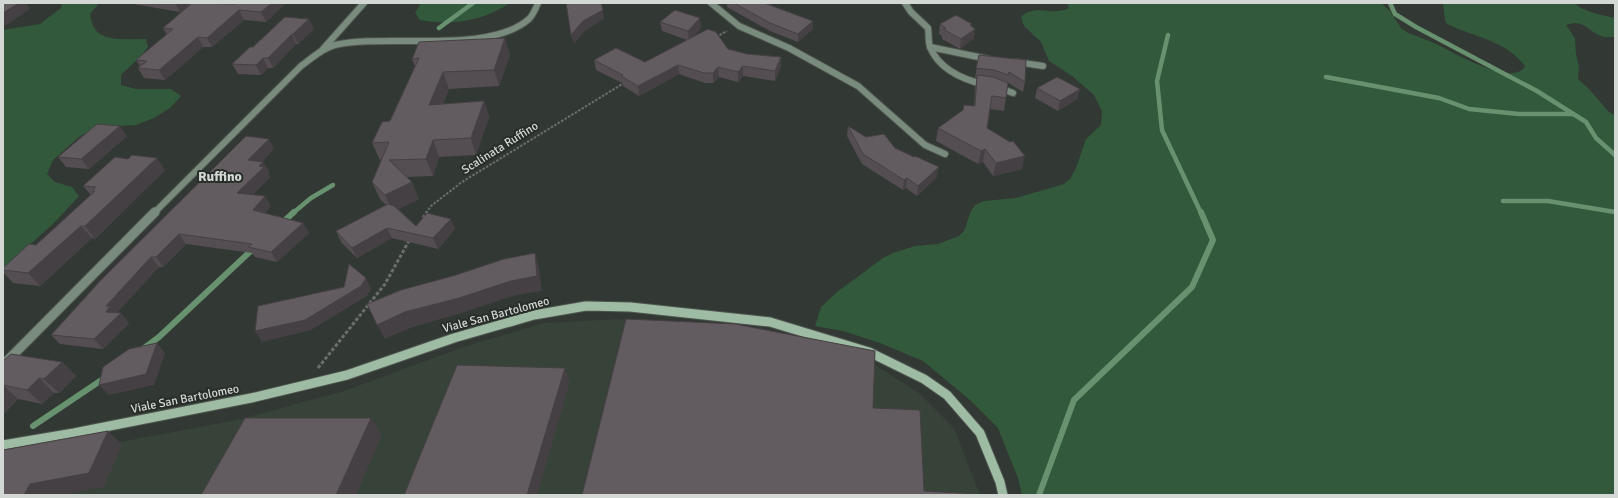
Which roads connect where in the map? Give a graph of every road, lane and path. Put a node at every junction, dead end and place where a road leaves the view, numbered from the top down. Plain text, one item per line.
1 (364, 3) edge
2 (538, 3) edge
3 (711, 3) edge
4 (772, 3) edge
5 (905, 3) edge
6 (765, 7) edge
7 (739, 26) junction
8 (712, 39) edge
9 (930, 47) junction
10 (320, 52) junction
11 (993, 59) edge
12 (1008, 61) edge
13 (1043, 66) dead end
14 (630, 79) edge
15 (1013, 93) dead end
16 (946, 154) dead end
17 (423, 219) edge
18 (414, 232) edge
19 (3, 365) edge
20 (304, 386) junction
21 (3, 445) edge
22 (1003, 495) edge

1 - 10 street
2 - 10 street
3 - 7 street
4 - 6 path
5 - 9 street
7 - 8 path
7 - 16 street
9 - 11 street
9 - 15 street
10 - 19 street
12 - 13 street
14 - 17 path, Scalinata Ruffino
18 - 20 path
20 - 21 main road, Viale San Bartolomeo
20 - 22 main road, Viale San Bartolomeo

